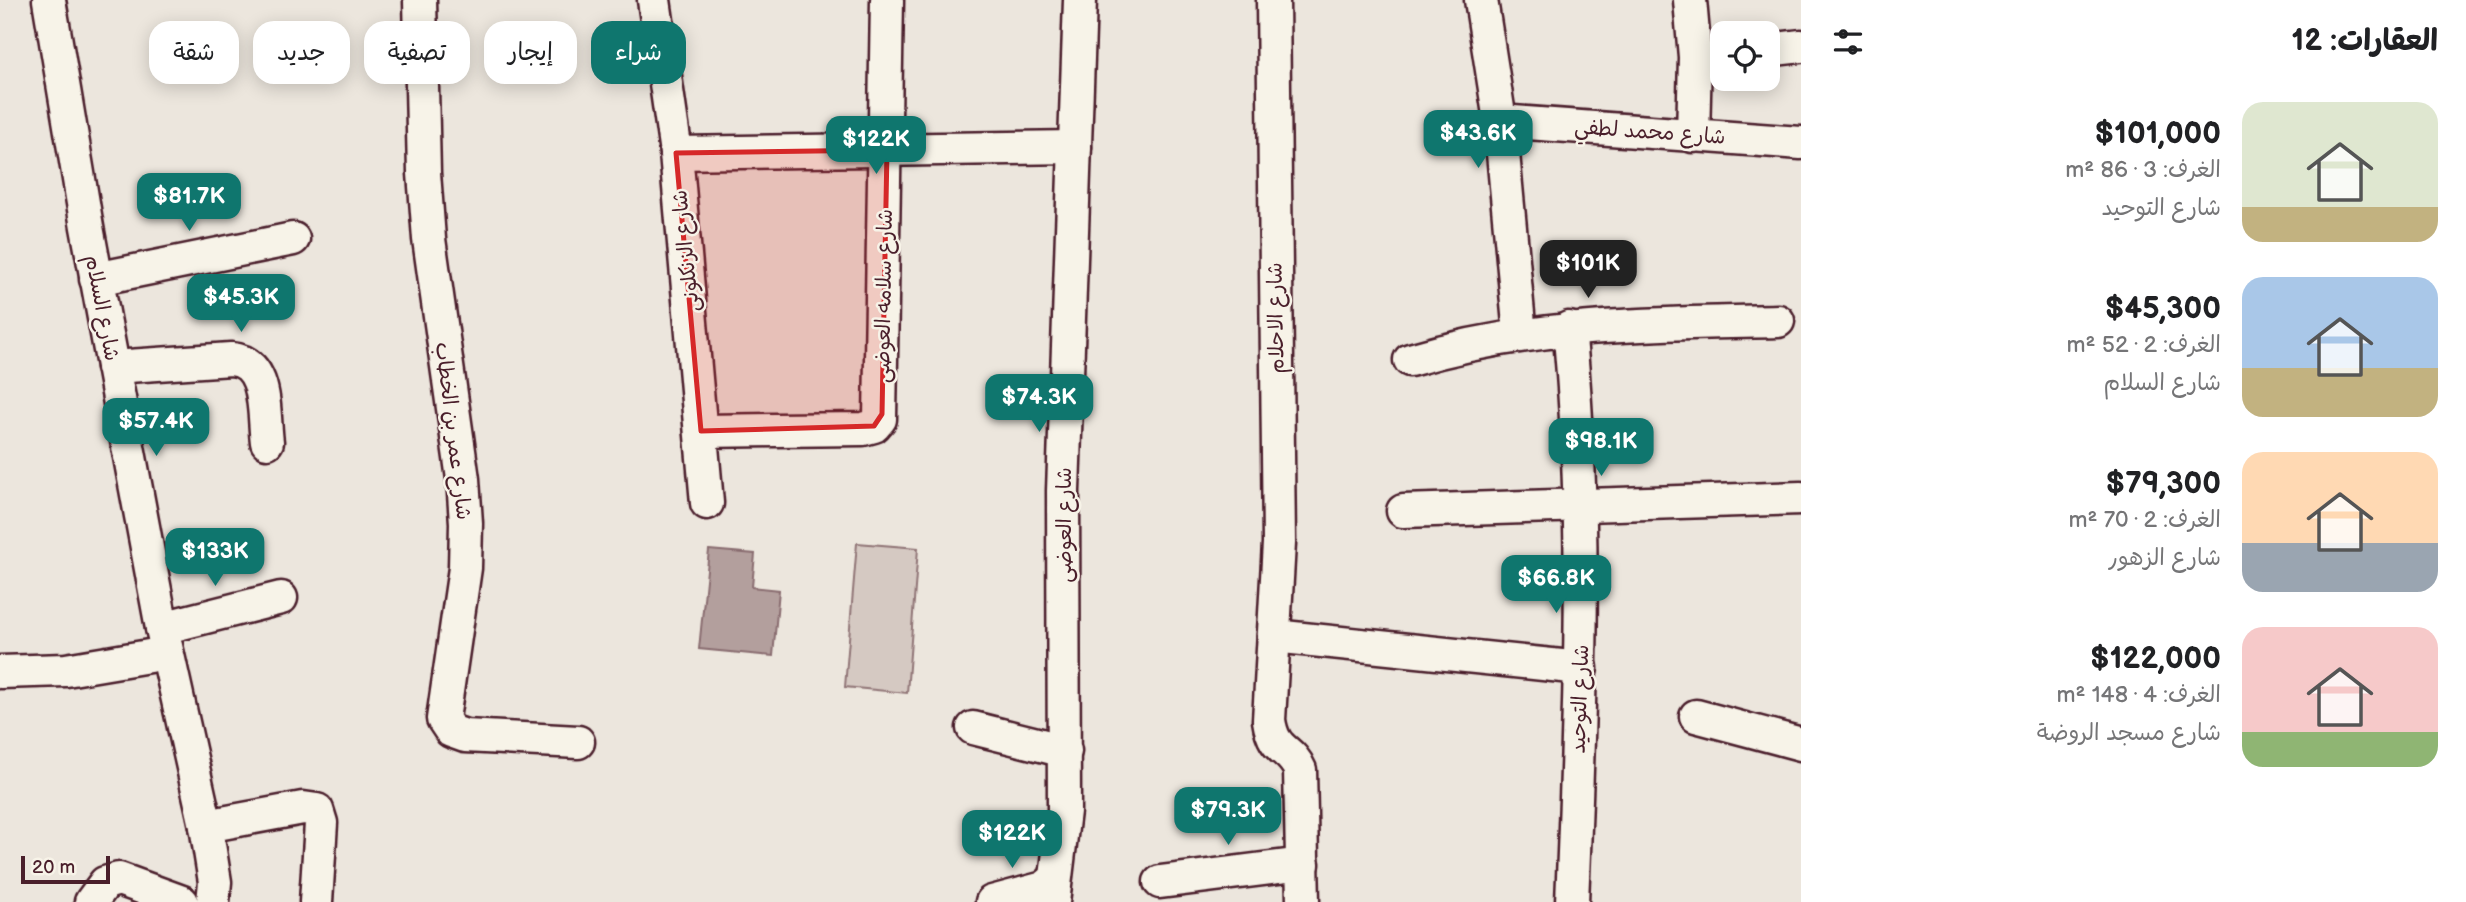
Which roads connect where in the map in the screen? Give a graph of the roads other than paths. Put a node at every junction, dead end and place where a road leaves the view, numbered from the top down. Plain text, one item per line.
1 (49, 0) edge
2 (420, 0) edge
3 (654, 0) edge
4 (887, 0) edge
5 (1080, 0) edge
6 (1273, 0) edge
7 (1480, 0) edge
8 (1690, 0) edge
9 (1801, 46) edge
10 (1780, 49) edge
11 (1709, 56) edge
12 (1500, 121) junction
13 (1693, 136) junction
14 (1801, 143) edge
15 (1074, 147) junction
16 (887, 150) junction
17 (676, 153) junction
18 (293, 239) dead end
19 (96, 279) junction
20 (1778, 321) dead end
21 (1569, 328) junction
22 (1520, 335) junction
23 (1410, 360) dead end
24 (113, 367) junction
25 (701, 431) junction
26 (267, 442) dead end
27 (1801, 498) edge
28 (707, 503) dead end
29 (1582, 505) junction
30 (1403, 511) dead end
31 (281, 598) dead end
32 (1274, 636) junction
33 (164, 641) junction
34 (1581, 668) junction
35 (0, 672) edge
36 (1696, 716) dead end
37 (973, 728) dead end
38 (578, 743) dead end
39 (1801, 744) edge
40 (1065, 751) junction
41 (205, 826) junction
42 (1303, 864) junction
43 (1160, 882) dead end
44 (1053, 891) edge
45 (91, 902) edge
46 (182, 902) edge
47 (213, 902) edge
48 (316, 902) edge
49 (992, 902) edge
50 (1303, 902) edge
51 (1572, 902) edge

1 - 19 street, شارع السلام
2 - 38 street, شارع عمر بن الخطاب
3 - 17 street, شارع الزنكلونى
4 - 16 street, شارع سلامه العوضى
5 - 15 street, شارع العوضى
6 - 32 street, شارع الاحلام
7 - 12 street
8 - 11 street
9 - 10 street
11 - 13 street
12 - 13 street, شارع محمد لطفي
12 - 22 street
13 - 14 street, شارع محمد لطفي
15 - 16 street
15 - 40 street, شارع العوضى
16 - 17 street
16 - 25 street, شارع سلامه العوضى
17 - 25 street, شارع الزنكلونى
18 - 19 street
19 - 24 street, شارع السلام
20 - 21 street
21 - 22 street
21 - 29 street, شارع التوحيد
22 - 23 street
24 - 26 street
24 - 33 street, شارع السلام
25 - 28 street, شارع الزنكلونى
27 - 29 street
29 - 30 street
29 - 34 street, شارع التوحيد
31 - 33 street
32 - 34 street
32 - 42 street, شارع الاحلام
33 - 35 street
33 - 41 street, شارع السلام
34 - 51 street, شارع التوحيد
36 - 39 street
37 - 40 street
40 - 44 street, شارع العوضى
41 - 47 street, شارع السلام
41 - 48 street
42 - 43 street
42 - 50 street, شارع الاحلام
44 - 49 street
45 - 46 street

